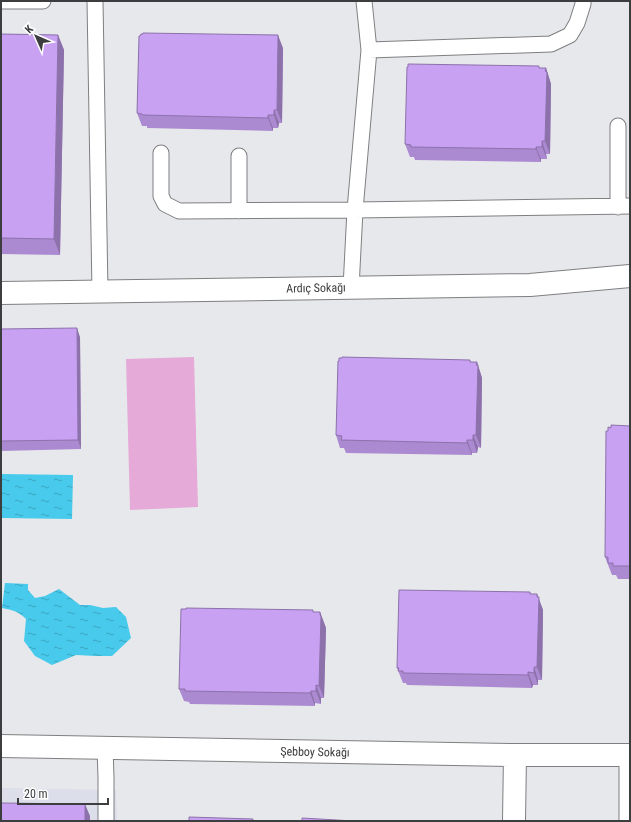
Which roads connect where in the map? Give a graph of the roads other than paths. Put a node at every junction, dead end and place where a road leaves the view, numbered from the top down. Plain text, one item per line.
1 (43, 1) edge
2 (95, 1) edge
3 (364, 1) edge
4 (583, 1) edge
5 (1, 2) edge
6 (370, 50) junction
7 (618, 126) dead end
8 (161, 153) dead end
9 (239, 156) dead end
10 (624, 206) edge
11 (355, 210) junction
12 (239, 211) junction
13 (630, 276) edge
14 (351, 288) junction
15 (100, 292) junction
16 (1, 294) edge
17 (1, 746) edge
18 (105, 748) junction
19 (628, 754) edge
20 (515, 756) junction
21 (106, 821) edge
22 (514, 821) edge
23 (627, 821) edge

1 - 5 lane
2 - 15 lane
3 - 6 lane
4 - 6 lane
6 - 11 lane
7 - 10 lane
8 - 12 lane
9 - 12 lane
10 - 11 lane
11 - 12 lane
11 - 14 lane
13 - 14 street, Ardıç Sokağı
14 - 15 street, Ardıç Sokağı
15 - 16 street, Ardıç Sokağı
17 - 18 street, Şebboy Sokağı
18 - 20 street, Şebboy Sokağı
18 - 21 lane
19 - 20 street, Şebboy Sokağı
19 - 23 lane
20 - 22 street

